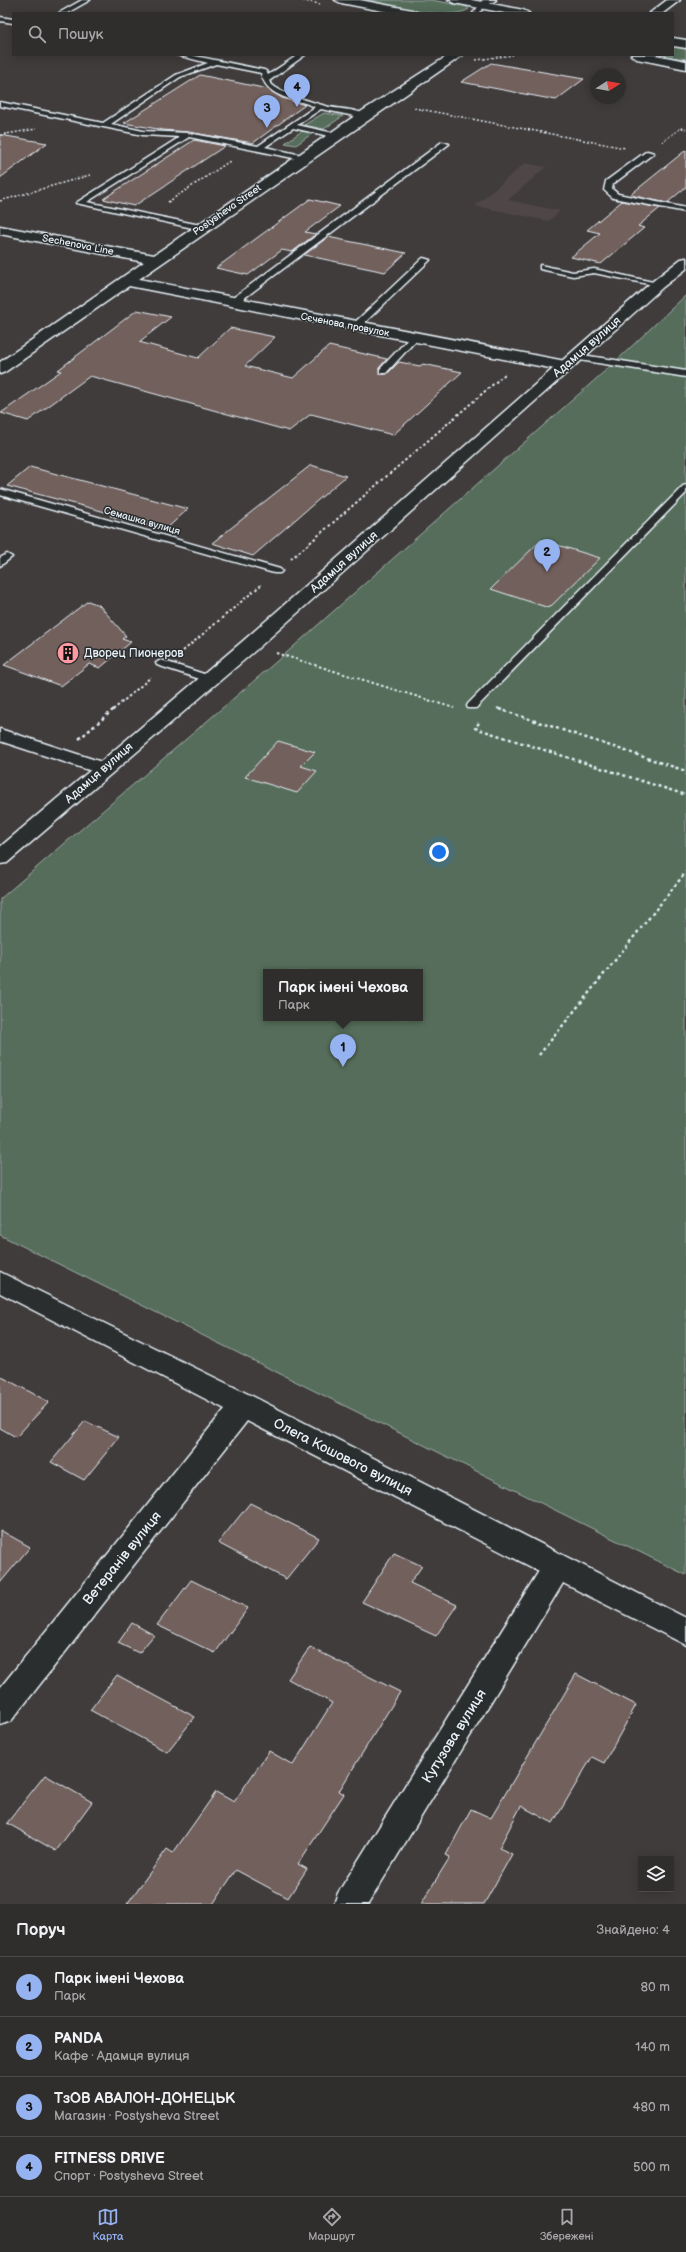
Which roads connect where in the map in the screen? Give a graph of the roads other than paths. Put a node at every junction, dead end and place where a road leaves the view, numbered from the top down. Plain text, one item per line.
1 (87, 0) edge
2 (341, 0) edge
3 (454, 0) edge
4 (674, 0) edge
5 (483, 6) edge
6 (64, 12) edge
7 (407, 12) edge
8 (517, 12) edge
9 (657, 12) edge
10 (0, 18) edge
11 (12, 21) edge
12 (674, 42) edge
13 (686, 44) edge
14 (185, 56) edge
15 (301, 56) edge
16 (455, 56) edge
17 (643, 56) edge
18 (217, 62) junction
19 (684, 64) edge
20 (266, 80) junction
21 (0, 104) edge
22 (320, 107) junction
23 (368, 113) junction
24 (105, 125) junction
25 (291, 126) junction
26 (188, 135) junction
27 (335, 136) junction
28 (445, 144) dead end
29 (259, 148) junction
30 (650, 153) road end
31 (303, 158) junction
32 (686, 210) edge
33 (202, 228) junction
34 (0, 230) edge
35 (156, 260) junction
36 (426, 260) dead end
37 (686, 262) edge
38 (543, 267) dead end
39 (126, 281) junction
40 (658, 284) junction
41 (232, 303) junction
42 (355, 326) junction
43 (414, 338) junction
44 (570, 361) junction
45 (0, 369) edge
46 (383, 371) dead end
47 (686, 374) edge
48 (686, 488) edge
49 (0, 492) edge
50 (277, 571) road end
51 (161, 663) dead end
52 (209, 679) junction
53 (472, 706) dead end
54 (0, 735) edge
55 (104, 770) junction
56 (0, 858) edge
57 (0, 1282) edge
58 (244, 1406) junction
59 (557, 1567) junction
60 (686, 1632) edge
61 (0, 1711) edge
62 (350, 1904) edge

1 - 6 lane
2 - 7 street
3 - 5 street
4 - 9 street
5 - 8 street
10 - 11 lane
12 - 13 street
14 - 18 lane
15 - 20 lane
16 - 23 street, Postysheva Street
17 - 19 street
18 - 20 lane
18 - 24 lane
20 - 22 lane
21 - 24 lane
22 - 23 lane
22 - 25 lane
23 - 27 street, Postysheva Street
24 - 26 lane
25 - 27 lane
25 - 29 lane
26 - 29 lane
26 - 33 lane
27 - 31 street, Postysheva Street
28 - 41 lane
29 - 31 lane
30 - 32 lane
31 - 33 street, Postysheva Street
33 - 35 street, Postysheva Street
34 - 35 street, Sechenova Line
35 - 39 street, Postysheva Street
36 - 42 lane
37 - 40 street, Адамця вулиця
38 - 40 lane
39 - 41 street, Сєченова провулок
39 - 45 street, Postysheva Street
40 - 44 street, Адамця вулиця
41 - 42 street, Сєченова провулок
42 - 43 street, Сєченова провулок
43 - 44 street, Сєченова провулок
43 - 46 lane
44 - 47 lane
44 - 52 street, Адамця вулиця
48 - 53 lane
49 - 50 lane, Семашка вулиця
51 - 52 lane
52 - 55 street, Адамця вулиця
54 - 55 street
55 - 56 street, Адамця вулиця
57 - 58 street, Олега Кошового вулиця
58 - 59 street, Олега Кошового вулиця
58 - 61 street, Ветеранів вулиця
59 - 60 street, Олега Кошового вулиця
59 - 62 street, Кутузова вулиця

